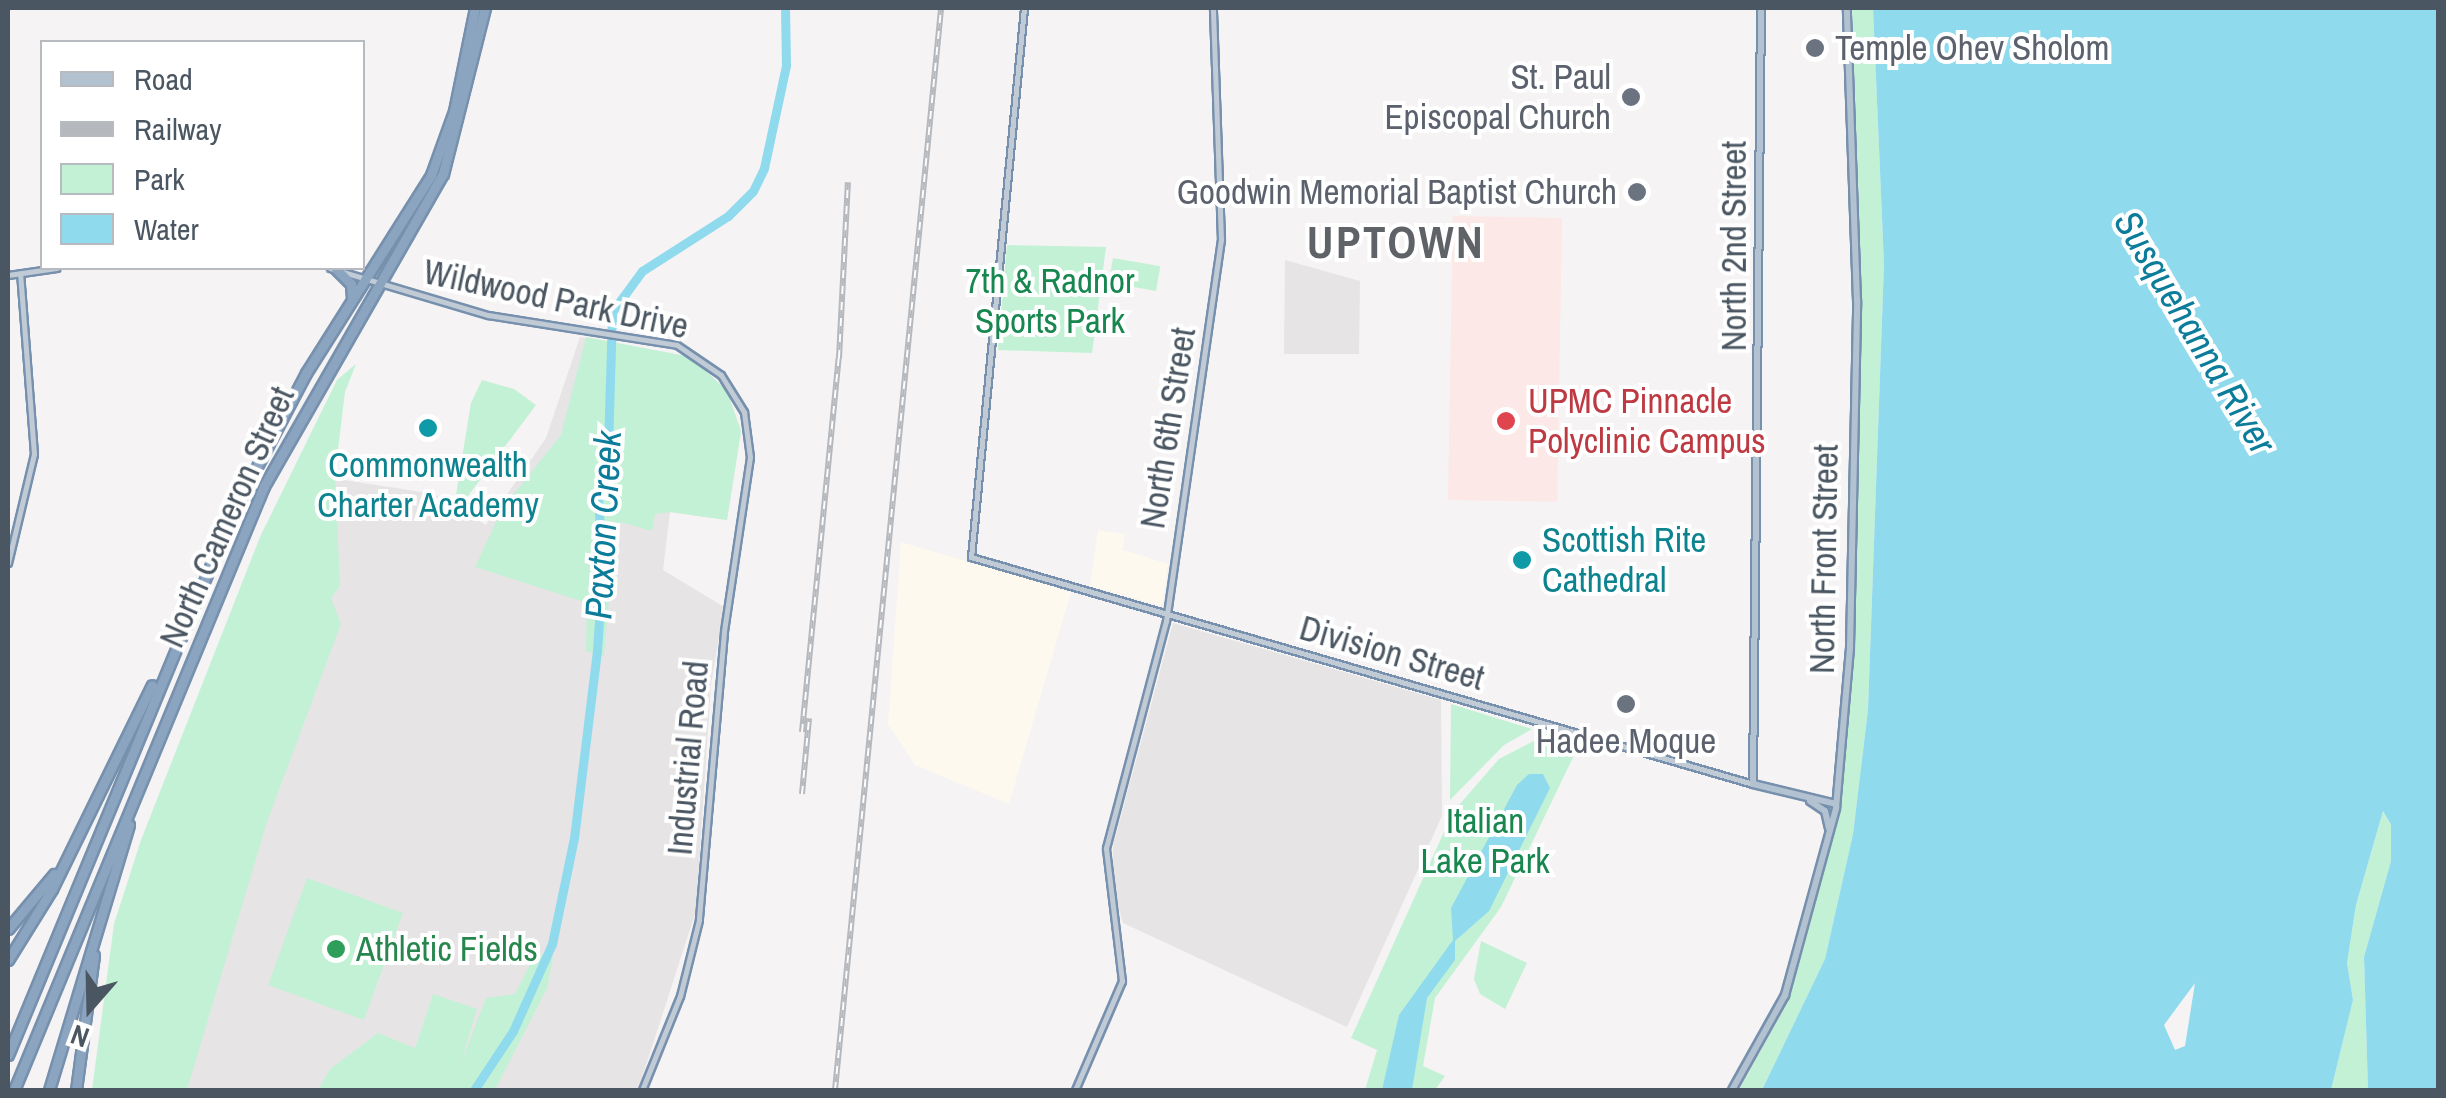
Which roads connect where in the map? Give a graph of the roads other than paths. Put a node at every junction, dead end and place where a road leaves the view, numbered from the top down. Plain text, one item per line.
1 (476, 8) edge
2 (485, 8) edge
3 (1024, 8) edge
4 (1213, 8) edge
5 (1761, 8) edge
6 (1848, 8) edge
7 (44, 270) edge
8 (335, 270) edge
9 (340, 270) edge
10 (20, 274) junction
11 (8, 275) edge
12 (369, 278) junction
13 (380, 284) junction
14 (352, 302) junction
15 (747, 422) joint
16 (8, 563) edge
17 (1166, 614) junction
18 (178, 634) junction
19 (143, 782) junction
20 (1753, 784) junction
21 (1800, 797) junction
22 (1836, 804) junction
23 (1828, 837) junction
24 (75, 842) junction
25 (102, 913) junction
26 (8, 929) edge
27 (8, 960) edge
28 (8, 1055) edge
29 (14, 1090) edge
30 (49, 1090) edge
31 (76, 1090) edge
32 (642, 1090) edge
33 (1075, 1090) edge
34 (1732, 1090) edge

1 - 12 highway, North Cameron Street
2 - 13 highway, North Cameron Street
3 - 17 main road, Division Street
4 - 17 main road, North 6th Street
5 - 20 main road, North 2nd Street
6 - 22 main road, North Front Street
7 - 10 main road
8 - 14 highway
9 - 12 main road, Wildwood Park Drive
10 - 11 main road
10 - 16 main road
12 - 13 main road, Wildwood Park Drive
12 - 14 highway, North Cameron Street
13 - 15 main road, Wildwood Park Drive
13 - 19 highway, North Cameron Street
14 - 18 highway, North Cameron Street
15 - 32 main road, Industrial Road
17 - 20 main road, Division Street
17 - 33 main road, North 6th Street
18 - 24 highway
18 - 28 highway
19 - 25 highway
19 - 29 highway
20 - 21 main road, Division Street
21 - 22 main road, Division Street
21 - 23 main road
22 - 23 main road, North Front Street
23 - 34 main road, North Front Street
24 - 26 highway
24 - 27 highway
25 - 30 highway
25 - 31 highway

